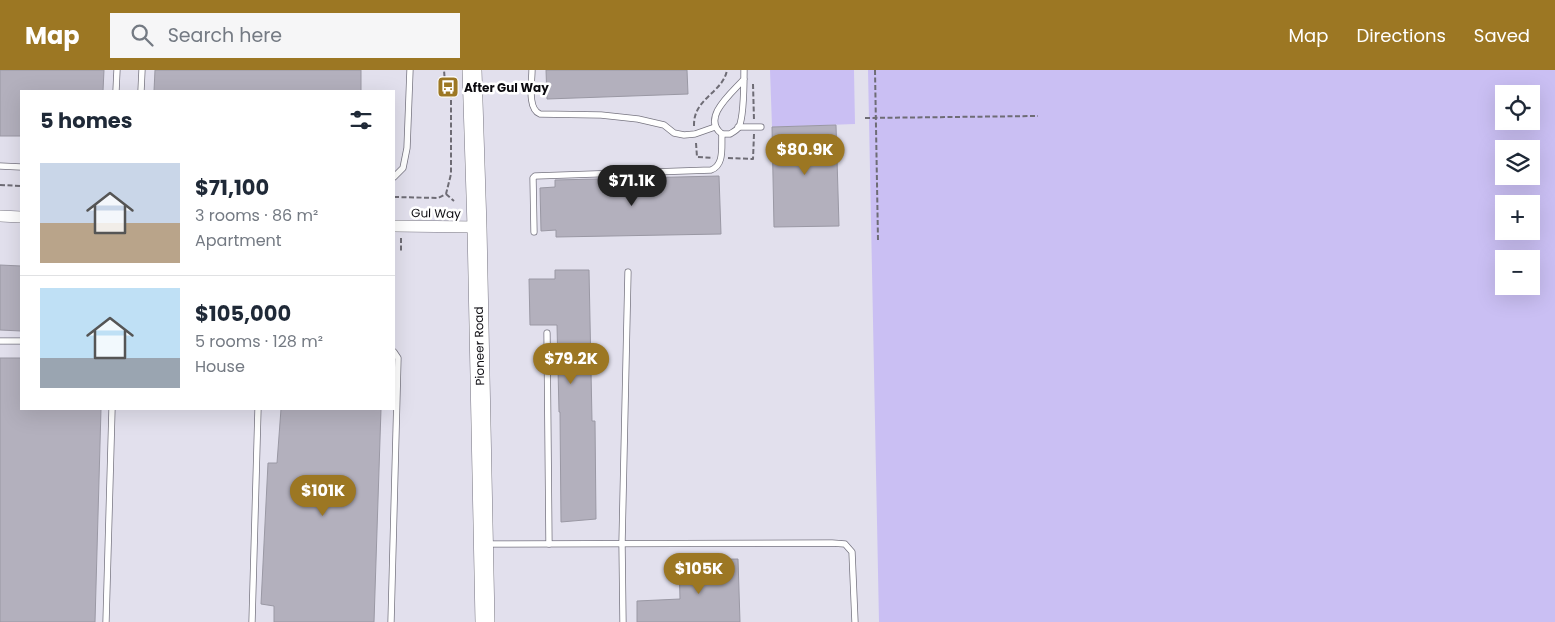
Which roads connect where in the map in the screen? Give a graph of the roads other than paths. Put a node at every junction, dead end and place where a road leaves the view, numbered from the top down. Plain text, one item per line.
1 (117, 70) edge
2 (142, 70) edge
3 (410, 70) edge
4 (472, 70) edge
5 (532, 70) edge
6 (744, 70) edge
7 (744, 79) junction
8 (116, 90) edge
9 (141, 90) edge
10 (715, 126) junction
11 (738, 127) junction
12 (761, 127) dead end
13 (722, 134) junction
14 (0, 166) edge
15 (20, 167) edge
16 (395, 176) edge
17 (0, 216) edge
18 (20, 217) edge
19 (395, 226) edge
20 (477, 228) junction
21 (534, 232) dead end
22 (628, 272) dead end
23 (547, 333) dead end
24 (0, 341) edge
25 (20, 342) edge
26 (395, 354) edge
27 (112, 410) edge
28 (258, 410) edge
29 (483, 544) junction
30 (548, 544) junction
31 (622, 544) junction
32 (106, 622) edge
33 (252, 622) edge
34 (391, 622) edge
35 (485, 622) edge
36 (623, 622) edge
37 (855, 622) edge

1 - 8 lane
2 - 9 lane
3 - 16 lane
4 - 20 main road, Pioneer Road
5 - 10 lane
6 - 7 lane
7 - 10 lane
7 - 11 lane
10 - 13 lane
11 - 12 lane
11 - 13 lane
13 - 21 lane
14 - 15 lane
17 - 18 street
19 - 20 street, Gul Way
20 - 29 main road, Pioneer Road
22 - 31 lane
23 - 30 lane
24 - 25 lane
26 - 34 lane
27 - 32 lane
28 - 33 lane
29 - 30 lane
29 - 35 main road, Pioneer Road
30 - 31 lane
31 - 36 lane
31 - 37 lane

